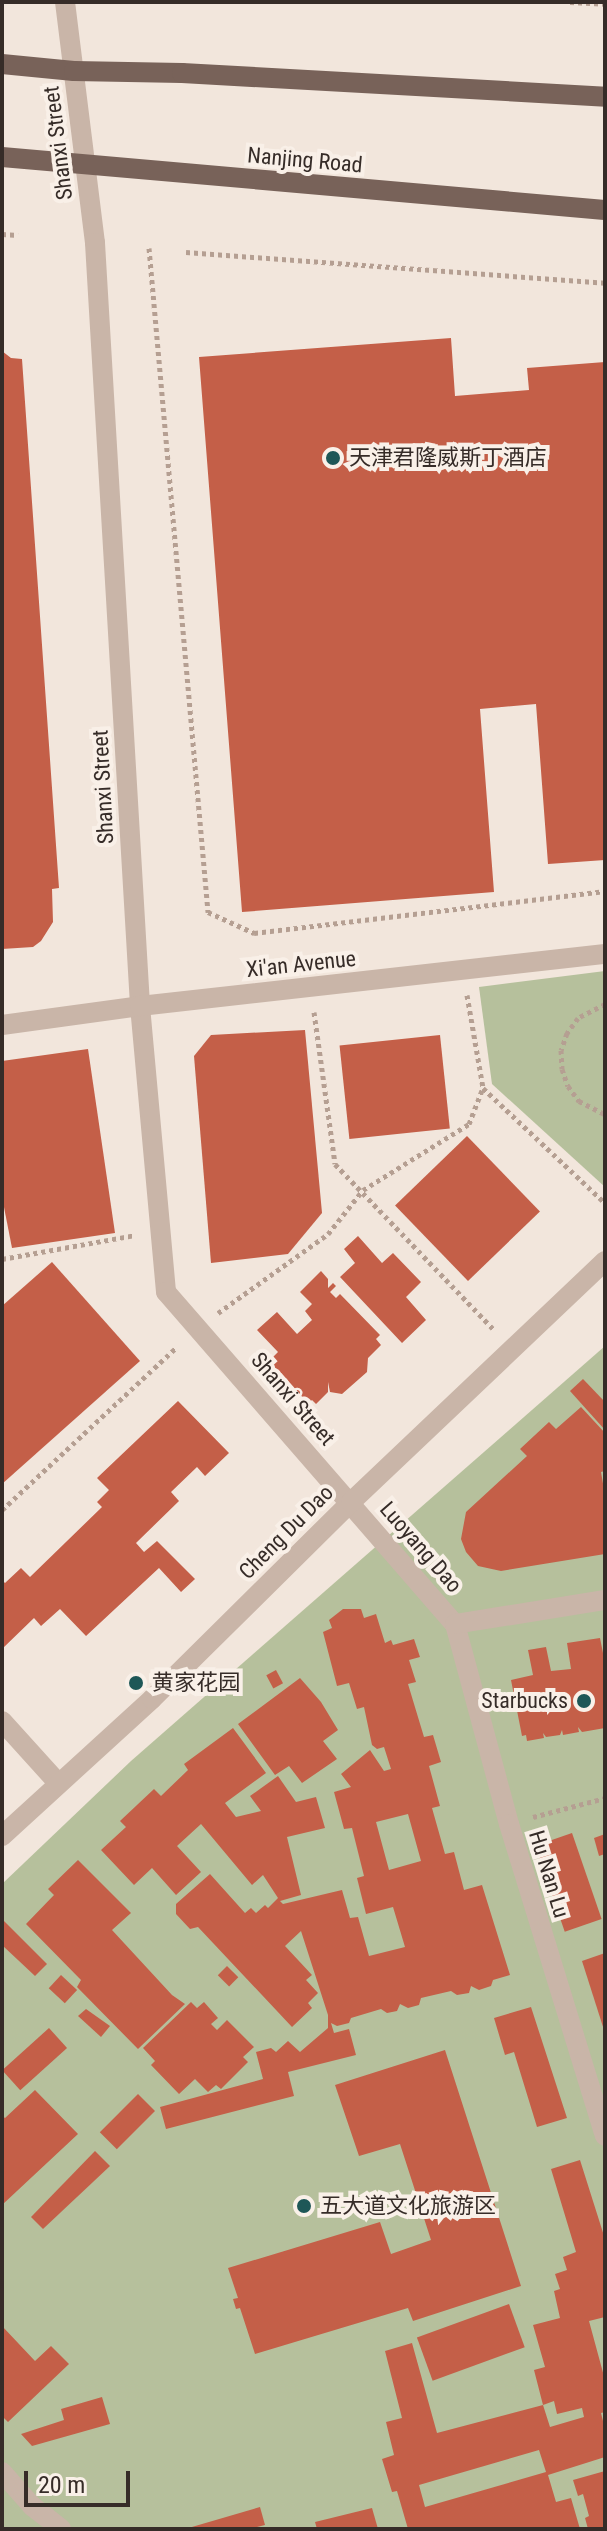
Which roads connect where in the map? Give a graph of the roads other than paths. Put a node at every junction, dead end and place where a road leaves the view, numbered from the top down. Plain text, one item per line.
1 (65, 2) edge
2 (2, 64) edge
3 (74, 71) junction
4 (605, 97) edge
5 (2, 157) edge
6 (85, 165) junction
7 (605, 210) edge
8 (605, 954) edge
9 (140, 1006) junction
10 (2, 1025) edge
11 (605, 1261) edge
12 (351, 1502) junction
13 (605, 1600) edge
14 (455, 1624) junction
15 (2, 1721) edge
16 (58, 1783) junction
17 (2, 1836) edge
18 (605, 2136) edge
19 (2, 2472) edge
20 (61, 2529) edge

1 - 3 street, Shanxi Street
2 - 3 main road
3 - 4 main road
3 - 6 street, Shanxi Street
5 - 6 main road, Nanjing Road
6 - 7 main road, Nanjing Road
6 - 9 street, Shanxi Street
8 - 9 street, Xi'an Avenue
9 - 10 street, Xi'an Avenue
9 - 12 street, Shanxi Street
11 - 12 street, Cheng Du Dao
12 - 14 street, Luoyang Dao
12 - 16 street, Cheng Du Dao
13 - 14 street
14 - 18 street, Hu Nan Lu
15 - 16 street
16 - 17 street, Cheng Du Dao
19 - 20 street

